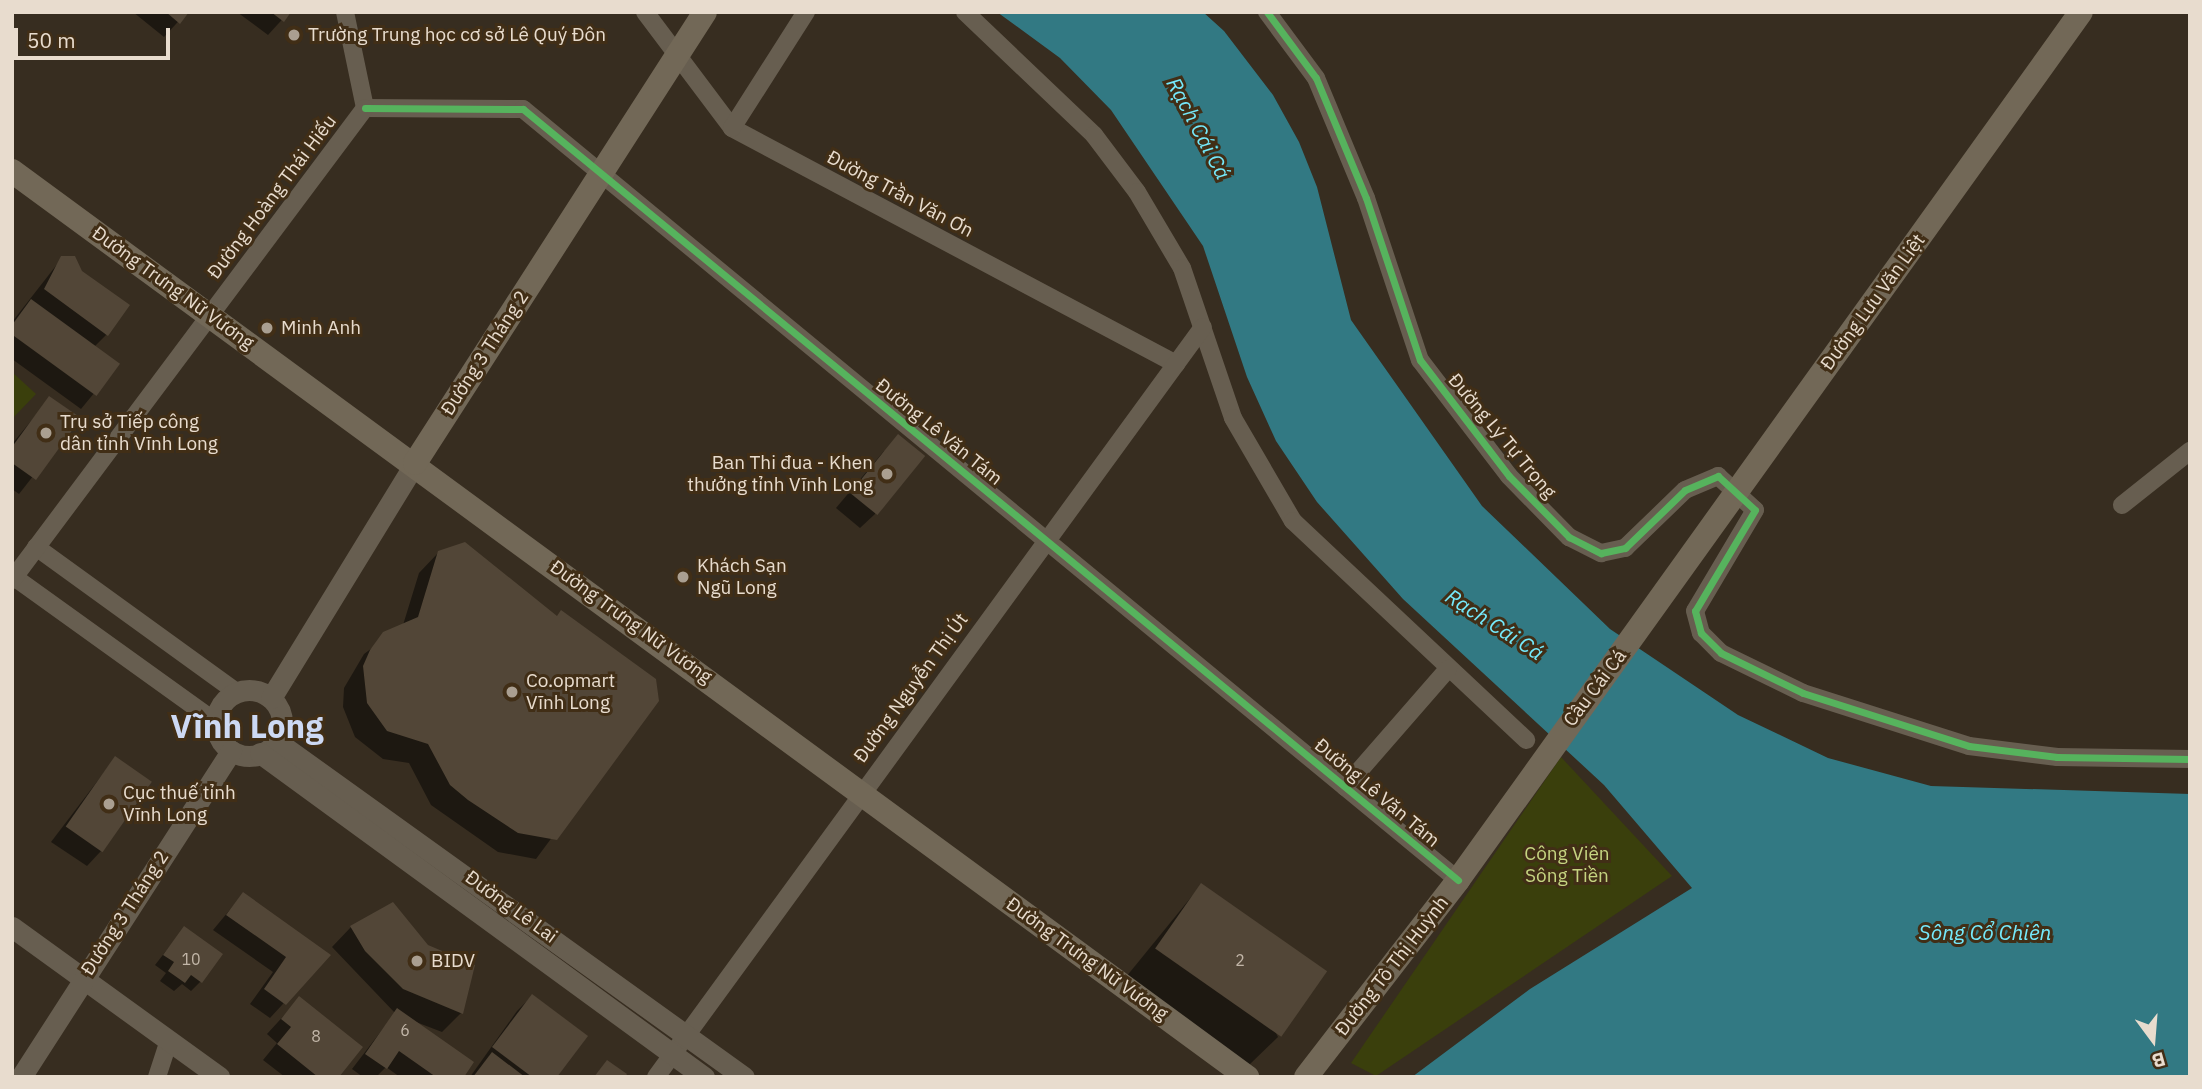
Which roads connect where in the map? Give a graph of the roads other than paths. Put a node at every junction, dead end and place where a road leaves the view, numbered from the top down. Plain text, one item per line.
1 (345, 12) edge
2 (645, 12) edge
3 (705, 12) edge
4 (806, 12) edge
5 (965, 12) edge
6 (1267, 12) edge
7 (2081, 12) edge
8 (676, 57) junction
9 (365, 107) junction
10 (732, 128) junction
11 (12, 171) edge
12 (601, 174) junction
13 (210, 315) junction
14 (1203, 327) junction
15 (1176, 364) junction
16 (2190, 451) edge
17 (415, 463) junction
18 (1738, 489) junction
19 (2122, 505) dead end
20 (1045, 540) junction
21 (36, 548) junction
22 (13, 579) edge
23 (1666, 592) joint
24 (1448, 669) junction
25 (236, 692) junction
26 (271, 698) junction
27 (216, 722) junction
28 (1526, 740) dead end
29 (268, 747) junction
30 (231, 751) junction
31 (2190, 759) edge
32 (1523, 785) joint
33 (1345, 787) junction
34 (861, 792) junction
35 (1458, 880) junction
36 (12, 927) edge
37 (84, 977) junction
38 (688, 1035) junction
39 (169, 1040) junction
40 (673, 1054) junction
41 (21, 1077) edge
42 (157, 1077) edge
43 (219, 1077) edge
44 (656, 1077) edge
45 (704, 1077) edge
46 (744, 1077) edge
47 (1247, 1077) edge
48 (1306, 1077) edge

1 - 9 street
2 - 8 street, Đường Trần Văn Ơn
3 - 8 main road, Đường 3 Tháng 2
4 - 10 street
5 - 14 street
6 - 18 street, Đường Lý Tự Trọng
7 - 18 main road, Đường Lưu Văn Liệt
8 - 10 street, Đường Trần Văn Ơn
8 - 12 main road, Đường 3 Tháng 2
9 - 12 street, Đường Lê Văn Tám
9 - 13 street, Đường Hoàng Thái Hiếu
10 - 15 street, Đường Trần Văn Ơn
11 - 13 main road, Đường Trưng Nữ Vương
12 - 17 main road, Đường 3 Tháng 2
12 - 20 street, Đường Lê Văn Tám
13 - 17 main road, Đường Trưng Nữ Vương
13 - 21 street, Đường Hoàng Thái Hiếu
14 - 15 street, Đường Nguyễn Thị Út
14 - 24 street
15 - 20 street, Đường Nguyễn Thị Út
16 - 19 street
17 - 26 street, Đường 3 Tháng 2
17 - 34 main road, Đường Trưng Nữ Vương
18 - 23 main road, Đường Lưu Văn Liệt
18 - 31 street
20 - 33 street, Đường Lê Văn Tám
20 - 34 street, Đường Nguyễn Thị Út
21 - 22 street, Đường Hoàng Thái Hiếu
21 - 25 street
22 - 27 street
23 - 32 main road, Cầu Cái Cá
24 - 28 street
24 - 33 street
25 - 26 street
25 - 27 street
26 - 29 street
27 - 30 street
29 - 30 street
29 - 38 street, Đường Lê Lai
29 - 40 street, Đường Lê Lai
30 - 37 street, Đường 3 Tháng 2
32 - 35 main road, Đường Tô Thị Huỳnh
33 - 35 street, Đường Lê Văn Tám
34 - 38 street, Đường Nguyễn Thị Út
34 - 47 main road, Đường Trưng Nữ Vương
35 - 48 main road, Đường Tô Thị Huỳnh
36 - 37 street
37 - 39 street
37 - 41 street, Đường 3 Tháng 2
38 - 40 street, Đường Nguyễn Thị Út
38 - 46 street, Đường Lê Lai
39 - 42 street
39 - 43 street
40 - 44 street, Đường Nguyễn Thị Út
40 - 45 street, Đường Lê Lai

